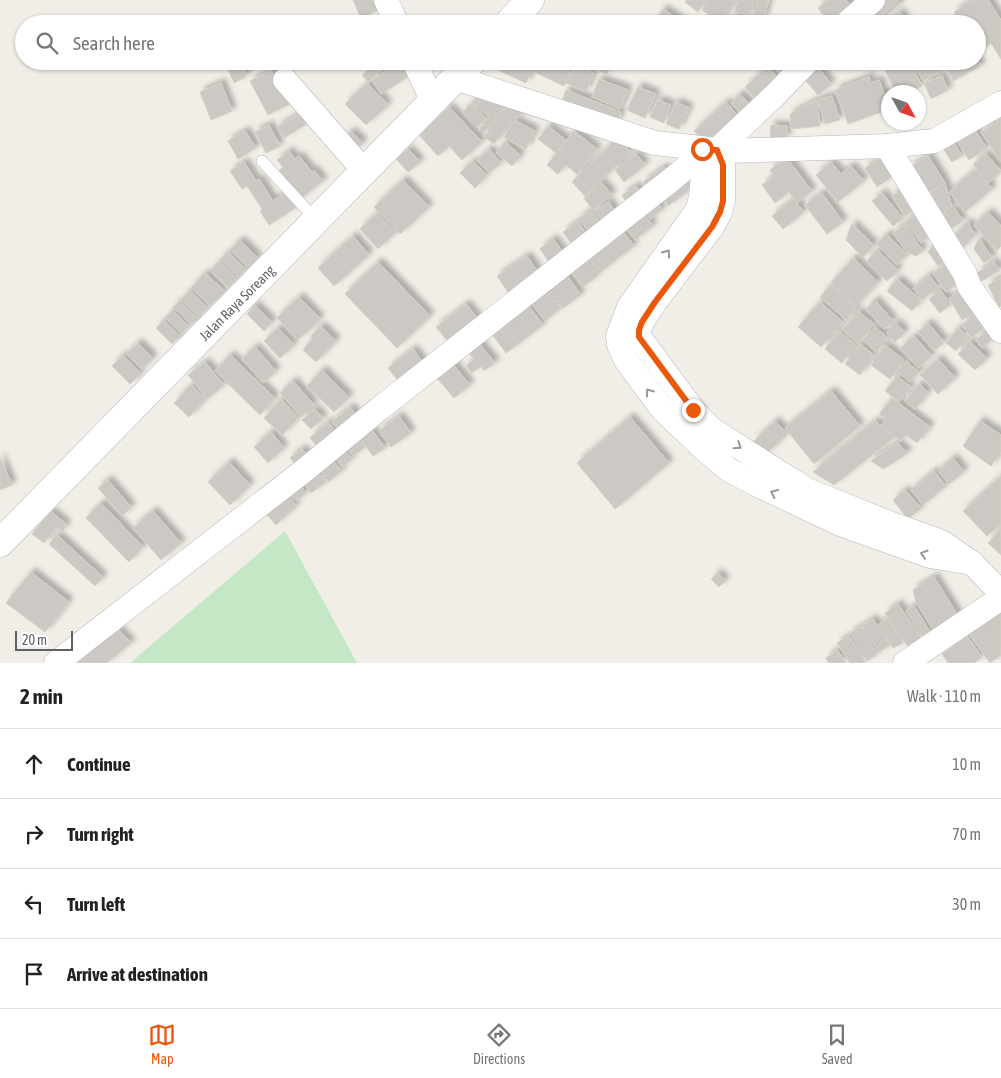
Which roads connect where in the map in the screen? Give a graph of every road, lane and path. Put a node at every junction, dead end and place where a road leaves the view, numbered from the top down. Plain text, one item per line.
1 (386, 0) edge
2 (530, 0) edge
3 (873, 0) edge
4 (393, 15) edge
5 (516, 15) edge
6 (856, 15) edge
7 (418, 70) edge
8 (464, 70) edge
9 (799, 70) edge
10 (285, 80) dead end
11 (433, 102) junction
12 (1001, 103) edge
13 (887, 146) junction
14 (709, 149) junction
15 (262, 161) dead end
16 (365, 172) junction
17 (317, 221) junction
18 (1001, 331) edge
19 (0, 543) edge
20 (1001, 593) edge
21 (1001, 598) edge
22 (919, 660) edge
23 (56, 663) edge

1 - 4 street
2 - 5 main road
3 - 6 street
7 - 11 street
8 - 11 main road, Jalan Raya Soreang
8 - 14 street
9 - 14 street
10 - 16 street
11 - 16 main road, Jalan Raya Soreang
12 - 13 street
13 - 14 street
13 - 18 street
14 - 20 street
14 - 23 street
15 - 17 lane
16 - 17 main road, Jalan Raya Soreang
17 - 19 main road, Jalan Raya Soreang
21 - 22 street

